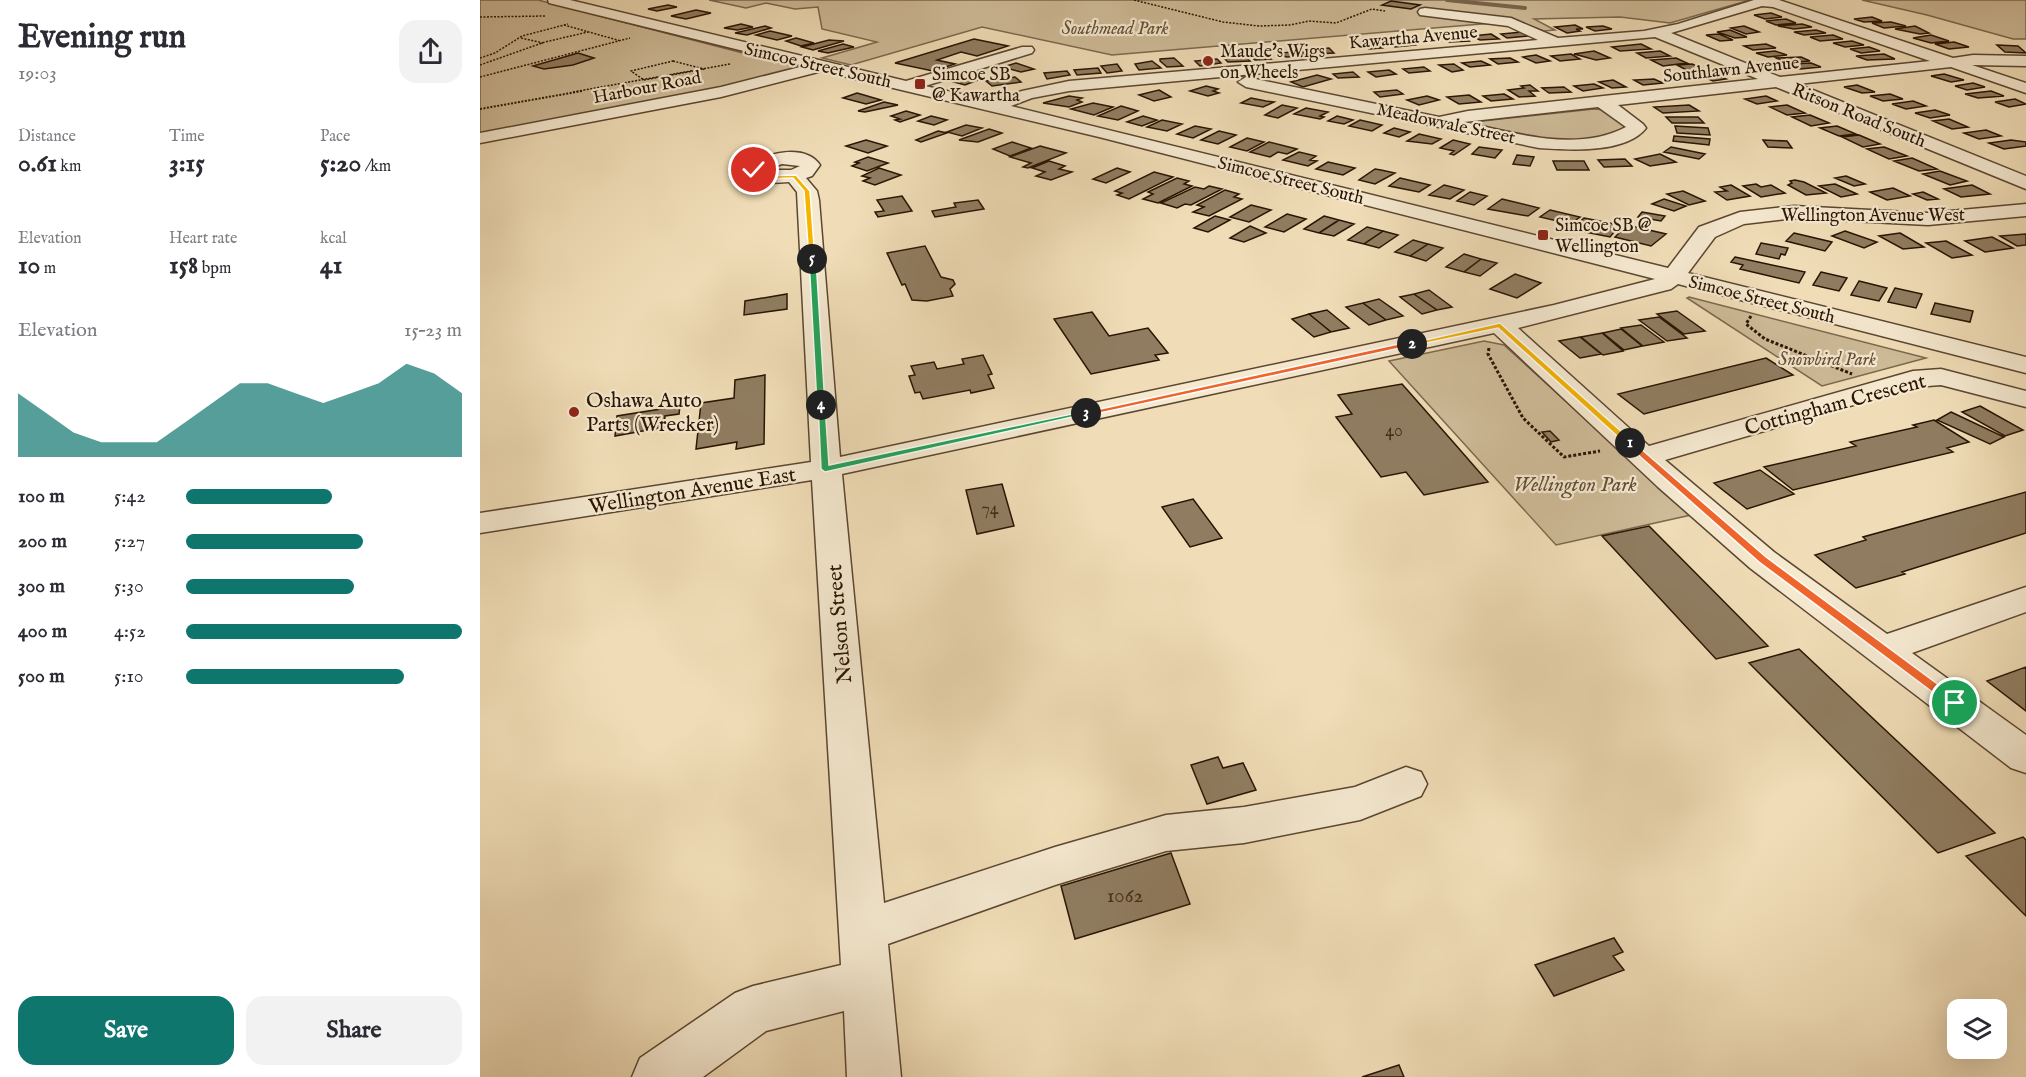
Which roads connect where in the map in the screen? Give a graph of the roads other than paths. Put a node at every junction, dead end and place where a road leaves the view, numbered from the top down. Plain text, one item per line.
1 (554, 0) edge
2 (1425, 12) dead end
3 (1658, 33) junction
4 (1556, 43) junction
5 (1027, 50) dead end
6 (2026, 61) edge
7 (1950, 63) junction
8 (821, 66) junction
9 (1209, 74) junction
10 (1781, 83) junction
11 (908, 86) junction
12 (2026, 88) edge
13 (1602, 102) junction
14 (994, 106) junction
15 (1440, 122) junction
16 (480, 138) edge
17 (794, 176) dead end
18 (2026, 183) edge
19 (2026, 210) edge
20 (1674, 277) junction
21 (1497, 333) junction
22 (2026, 365) edge
23 (2026, 399) edge
24 (1644, 457) junction
25 (825, 469) junction
26 (480, 523) edge
27 (2026, 599) edge
28 (1884, 649) junction
29 (2026, 757) edge
30 (1406, 784) dead end
31 (864, 931) junction
32 (867, 982) junction
33 (659, 1077) edge
34 (874, 1077) edge

1 - 8 street, Simcoe Street South
2 - 4 street
3 - 4 street, Kawartha Avenue
3 - 7 street, Kawartha Avenue
3 - 10 street, Ritson Road South
4 - 9 street, Kawartha Avenue
5 - 11 street
6 - 7 street, Southlawn Avenue
7 - 10 street, Southlawn Avenue
7 - 12 street
8 - 11 street, Simcoe Street South
8 - 16 street, Harbour Road
9 - 14 street, Kawartha Avenue
9 - 15 street, Meadowvale Street
10 - 13 street, Southlawn Avenue
10 - 18 street, Ritson Road South
11 - 14 street, Simcoe Street South
13 - 15 street, Southlawn Avenue
13 - 15 street, Meadowvale Street
14 - 20 street, Simcoe Street South
17 - 25 street, Nelson Street
19 - 20 street, Wellington Avenue West
20 - 21 street, Wellington Avenue East
20 - 22 street, Simcoe Street South
21 - 24 street
21 - 25 street, Wellington Avenue East
23 - 24 street, Cottingham Crescent
24 - 28 street
25 - 26 street, Wellington Avenue East
25 - 31 street, Nelson Street
27 - 28 street
28 - 29 street
30 - 31 street
31 - 32 street, Nelson Street
32 - 33 street
32 - 34 street, Nelson Street

